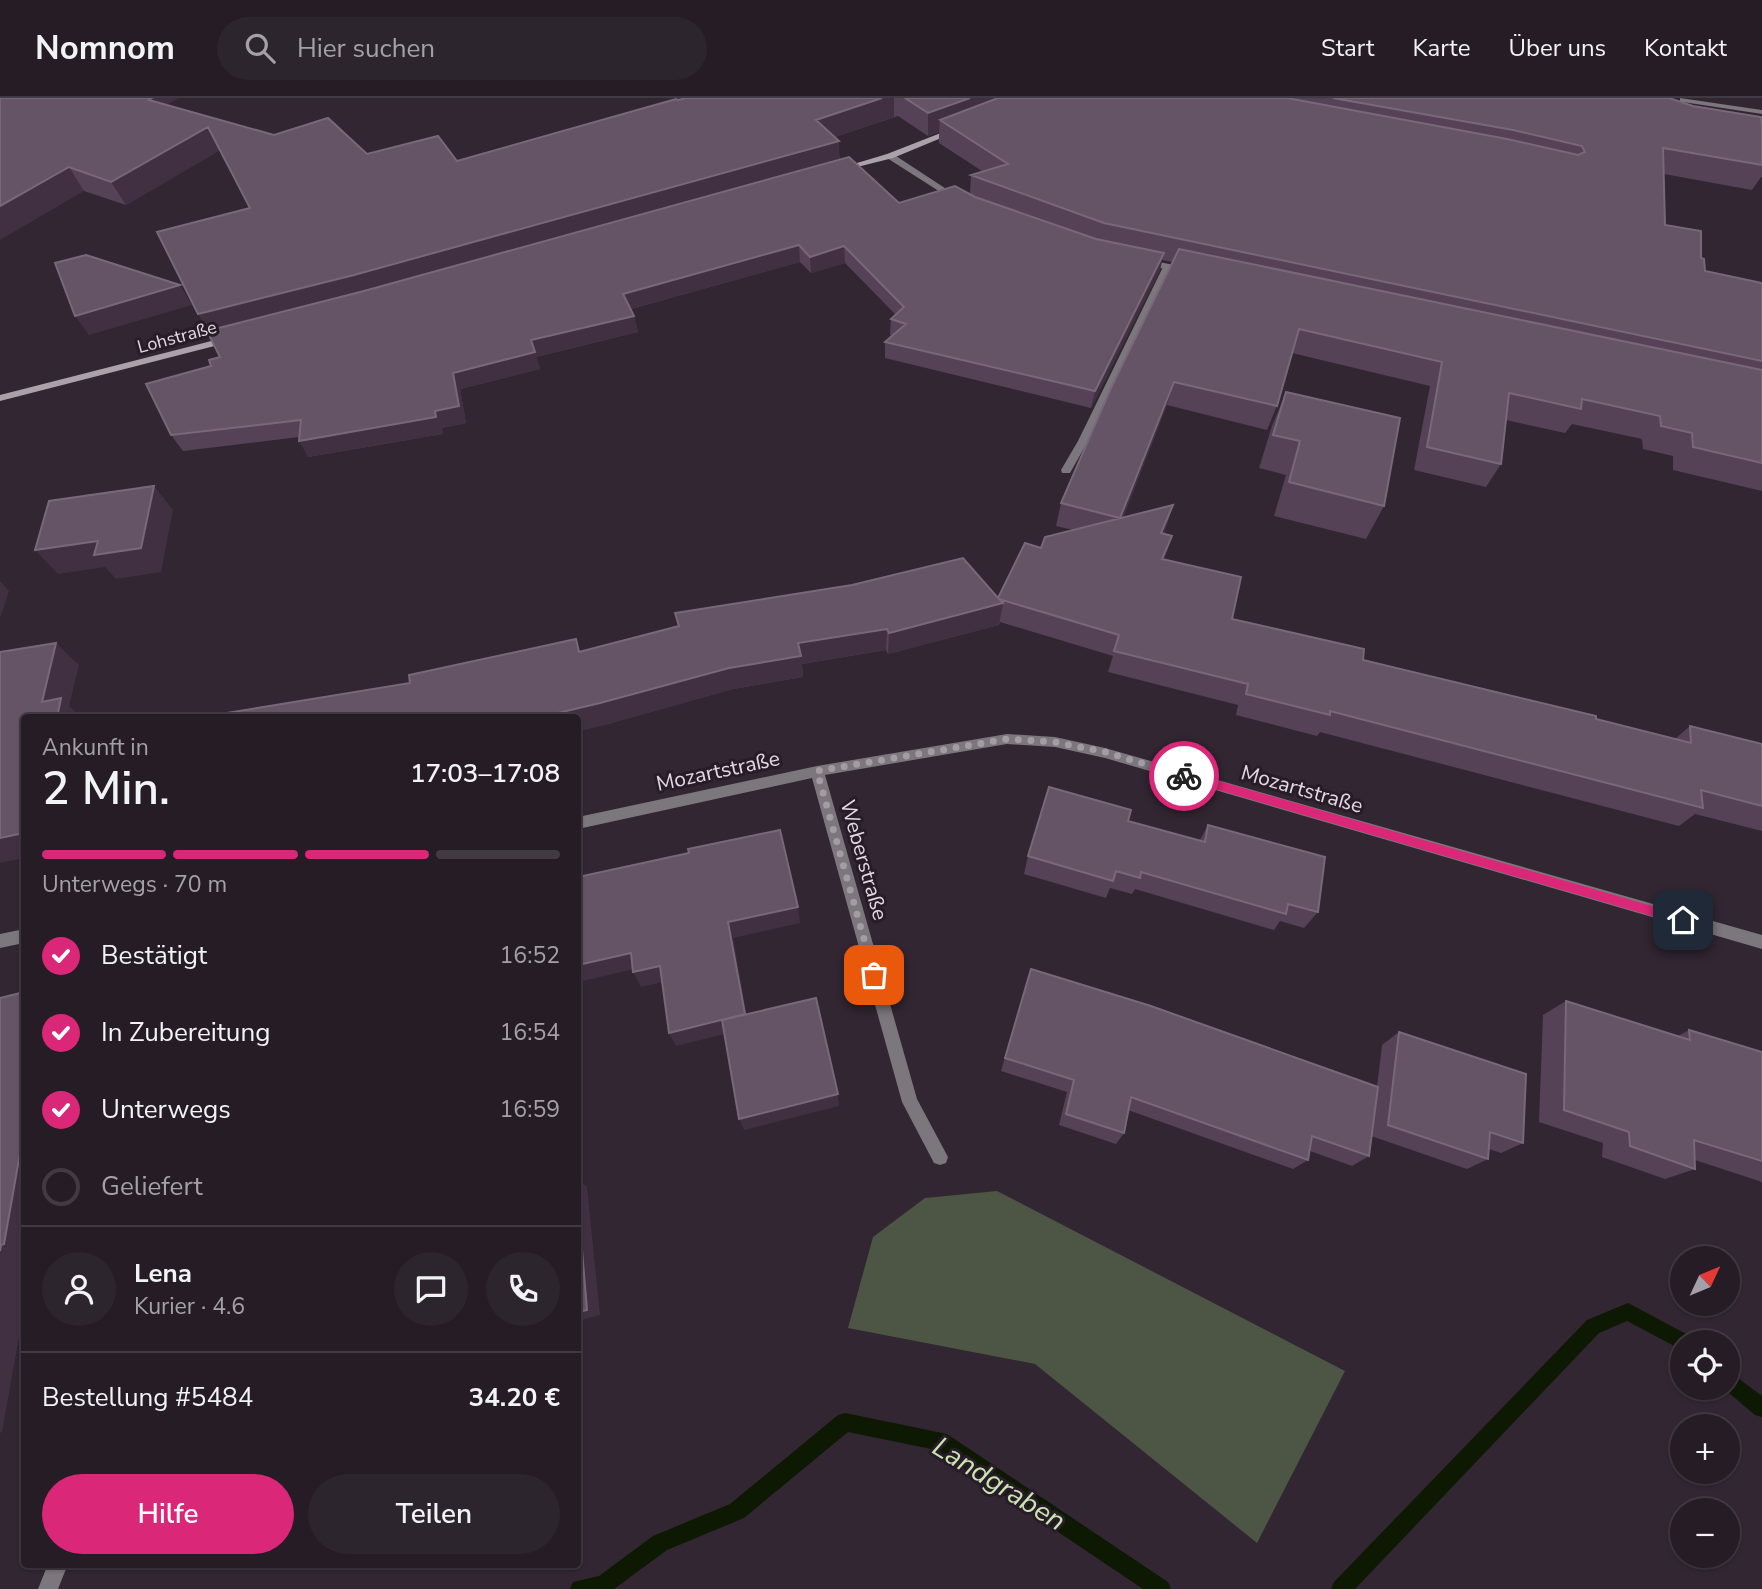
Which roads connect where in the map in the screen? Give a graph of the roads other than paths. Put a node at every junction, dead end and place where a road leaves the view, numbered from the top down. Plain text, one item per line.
1 (1683, 100) edge
2 (1762, 112) edge
3 (964, 128) edge
4 (890, 156) junction
5 (836, 171) edge
6 (966, 203) edge
7 (1134, 260) edge
8 (1168, 267) junction
9 (1196, 273) edge
10 (236, 338) edge
11 (0, 398) edge
12 (1066, 470) dead end
13 (817, 771) junction
14 (581, 822) edge
15 (21, 937) edge
16 (0, 942) edge
17 (1762, 942) edge
18 (940, 1157) dead end
19 (56, 1568) edge
20 (48, 1589) edge

1 - 2 street
3 - 4 main road
4 - 5 main road
4 - 6 street
7 - 8 street
8 - 9 street
8 - 12 street
10 - 11 main road, Lohstraße
13 - 14 street, Mozartstraße
13 - 17 street, Mozartstraße
13 - 18 street, Weberstraße
15 - 16 street
19 - 20 street

